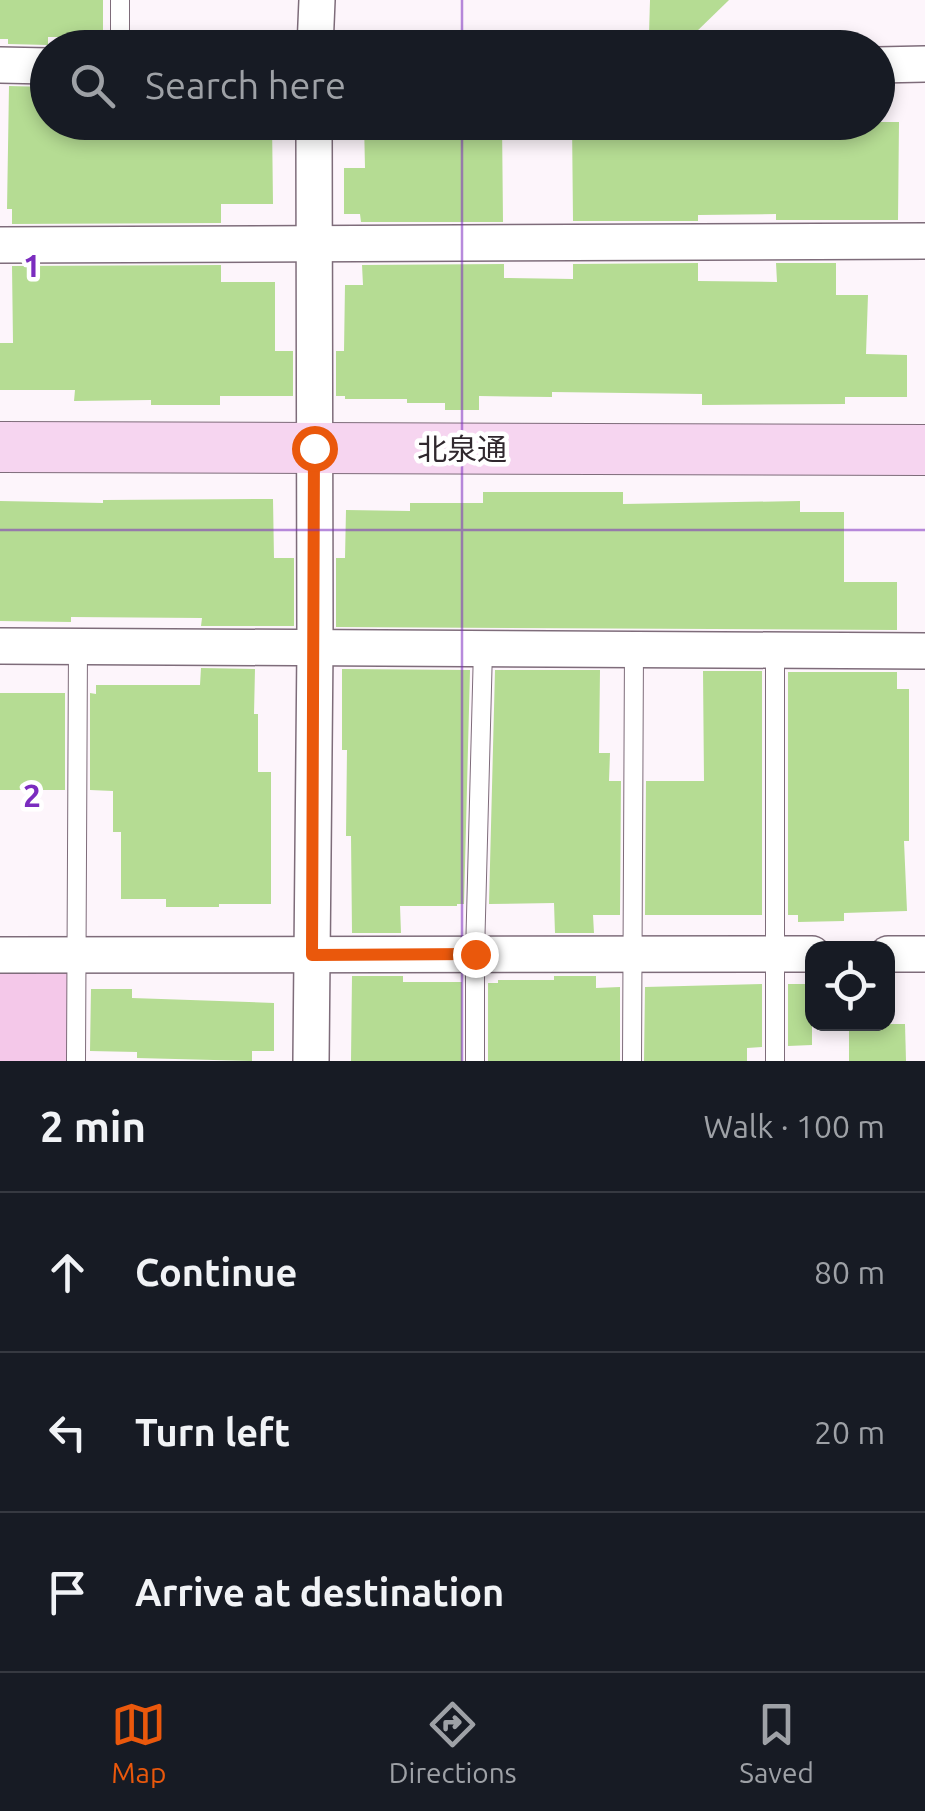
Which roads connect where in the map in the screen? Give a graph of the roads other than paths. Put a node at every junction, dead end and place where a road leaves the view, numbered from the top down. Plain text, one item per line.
1 (120, 0) edge
2 (318, 0) edge
3 (120, 30) edge
4 (316, 30) edge
5 (925, 64) edge
6 (0, 65) edge
7 (895, 65) edge
8 (30, 66) edge
9 (314, 140) edge
10 (925, 241) edge
11 (315, 242) junction
12 (0, 245) edge
13 (0, 447) edge
14 (314, 448) junction
15 (925, 450) edge
16 (0, 646) edge
17 (78, 646) junction
18 (315, 647) junction
19 (483, 649) junction
20 (634, 650) junction
21 (774, 650) junction
22 (925, 651) edge
23 (475, 954) junction
24 (775, 954) junction
25 (805, 954) edge
26 (895, 954) edge
27 (925, 954) edge
28 (76, 955) junction
29 (312, 955) junction
30 (632, 955) junction
31 (0, 956) edge
32 (76, 1061) edge
33 (311, 1061) edge
34 (475, 1061) edge
35 (632, 1061) edge
36 (775, 1061) edge

1 - 3 lane
2 - 4 street
5 - 7 street
6 - 8 street
9 - 11 street
10 - 11 street
11 - 12 street
11 - 14 street
13 - 14 street, 北泉通
14 - 15 street, 北泉通
14 - 18 street
16 - 17 street
17 - 18 street
17 - 28 lane
18 - 19 street
18 - 29 street
19 - 20 street
19 - 23 lane
20 - 21 street
20 - 30 lane
21 - 22 street
21 - 24 lane
23 - 29 street
23 - 30 street
23 - 34 lane
24 - 25 street
24 - 30 street
24 - 36 lane
26 - 27 street
28 - 29 street
28 - 31 street
28 - 32 lane
29 - 33 street
30 - 35 lane

